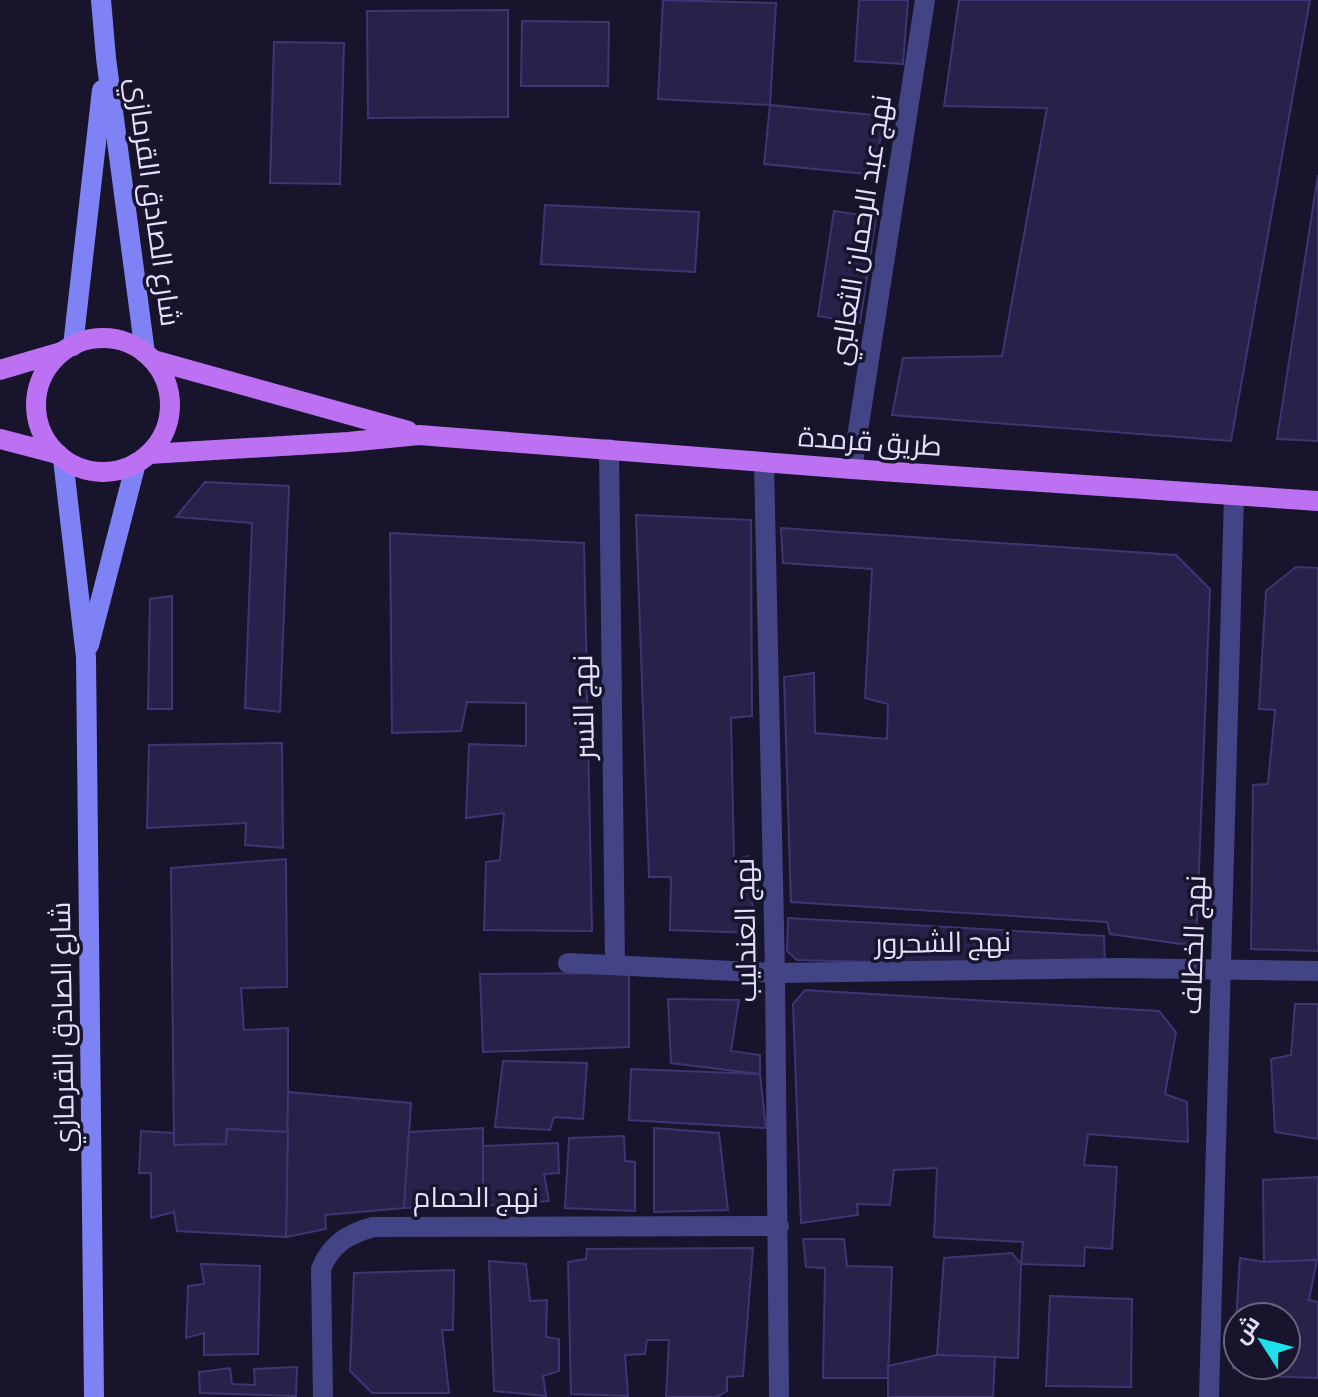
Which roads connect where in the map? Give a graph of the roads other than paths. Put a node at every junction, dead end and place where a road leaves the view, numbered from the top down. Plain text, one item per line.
1 (101, 0) edge
2 (925, 0) edge
3 (106, 58) junction
4 (69, 348) junction
5 (149, 356) junction
6 (0, 370) edge
7 (419, 435) junction
8 (0, 439) edge
9 (609, 449) junction
10 (60, 457) junction
11 (142, 458) junction
12 (764, 462) junction
13 (852, 469) junction
14 (1234, 495) junction
15 (1318, 501) edge
16 (86, 657) junction
17 (568, 963) dead end
18 (615, 964) junction
19 (1222, 969) junction
20 (1318, 971) edge
21 (775, 973) junction
22 (779, 1226) junction
23 (94, 1397) edge
24 (323, 1397) edge
25 (779, 1397) edge
26 (1209, 1397) edge

1 - 3 main road, شارع الصادق القرمازي
2 - 13 street, نهج عبد الرحمان الثعالبي
3 - 4 main road, شارع الصادق القرمازي
3 - 5 main road, شارع الصادق القرمازي
4 - 5 main road
4 - 6 main road
4 - 10 main road
5 - 7 main road, طريق قرمدة
5 - 11 main road
7 - 9 main road, طريق قرمدة
7 - 11 main road, طريق قرمدة
8 - 10 main road
9 - 12 main road, طريق قرمدة
9 - 18 street, نهج النسر
10 - 11 main road
10 - 16 main road, شارع الصادق القرمازي
11 - 16 main road, شارع الصادق القرمازي
12 - 13 main road, طريق قرمدة
12 - 21 street, نهج العندليب
13 - 14 main road, طريق قرمدة
14 - 15 main road, طريق قرمدة
14 - 19 street, نهج الخطاف
16 - 23 main road, شارع الصادق القرمازي
17 - 18 street, نهج الشحرور
18 - 21 street, نهج الشحرور
19 - 20 street, نهج الشحرور
19 - 21 street, نهج الشحرور
19 - 26 street, نهج الخطاف
21 - 22 street, نهج العندليب
22 - 24 street, نهج الحمام
22 - 25 street, نهج العندليب

